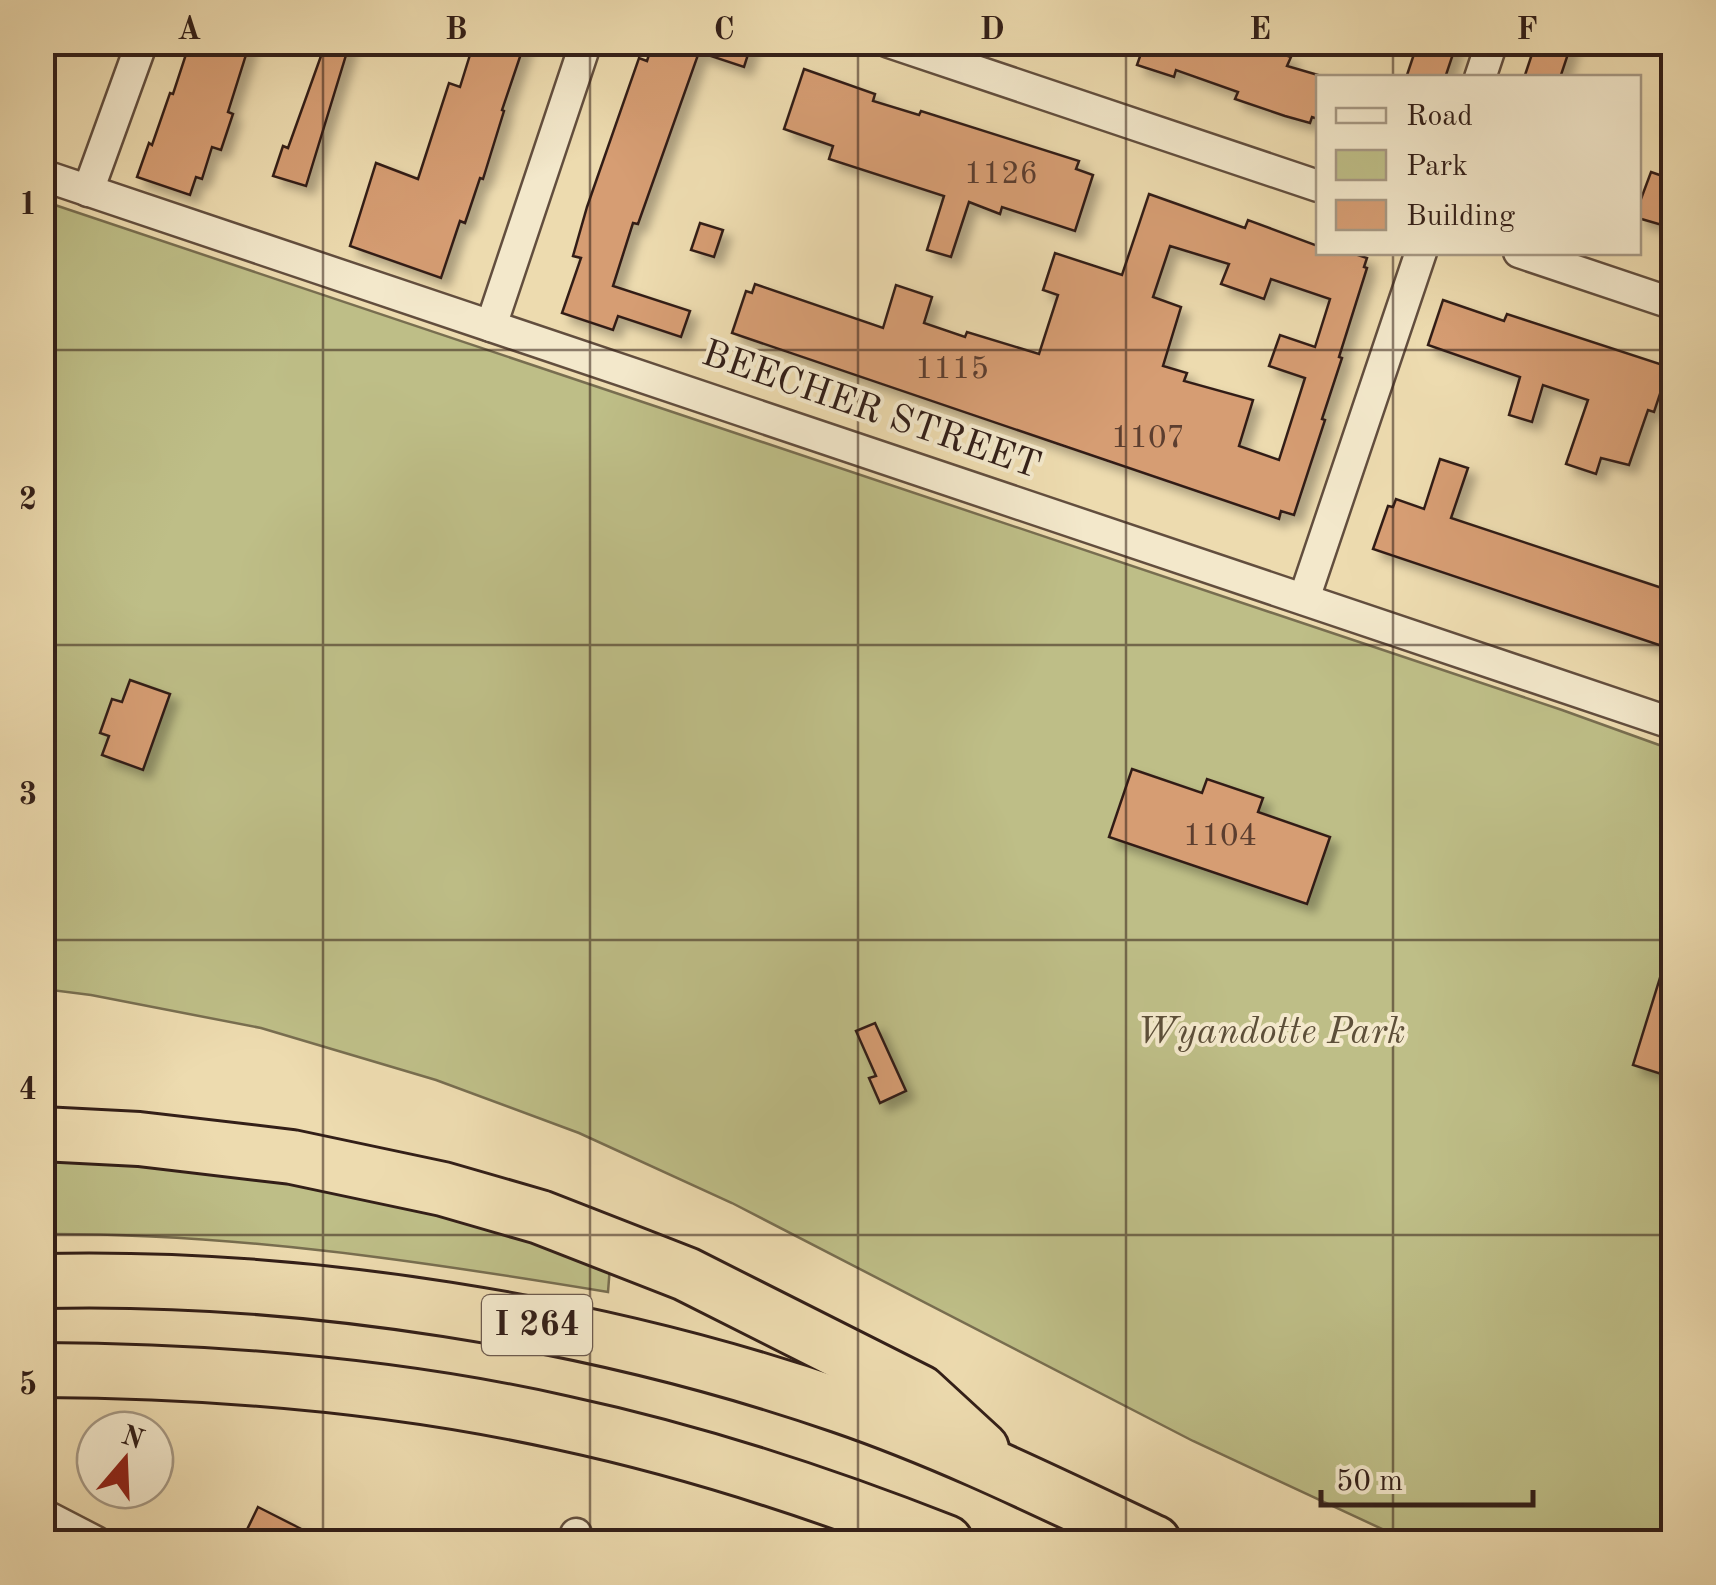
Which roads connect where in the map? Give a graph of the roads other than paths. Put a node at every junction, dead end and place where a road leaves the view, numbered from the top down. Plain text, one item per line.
1 (142, 42) edge
2 (586, 42) edge
3 (889, 42) edge
4 (1492, 42) edge
5 (1481, 75) edge
6 (42, 175) edge
7 (1316, 185) edge
8 (88, 190) junction
9 (1420, 255) edge
10 (1529, 255) edge
11 (1674, 304) edge
12 (490, 326) junction
13 (1304, 599) junction
14 (1674, 724) edge
15 (42, 1134) edge
16 (42, 1281) edge
17 (42, 1370) edge
18 (1009, 1474) junction
19 (42, 1514) edge
20 (96, 1542) edge
21 (946, 1542) edge
22 (1154, 1542) edge

1 - 8 street
2 - 12 street
3 - 7 street
4 - 5 street
6 - 8 street, BEECHER STREET
8 - 12 street, BEECHER STREET
9 - 13 street
10 - 11 street
12 - 13 street, BEECHER STREET
13 - 14 street, BEECHER STREET
15 - 18 highway
16 - 18 highway, I 264
17 - 21 highway, I 264
18 - 22 highway, I 264
19 - 20 street

